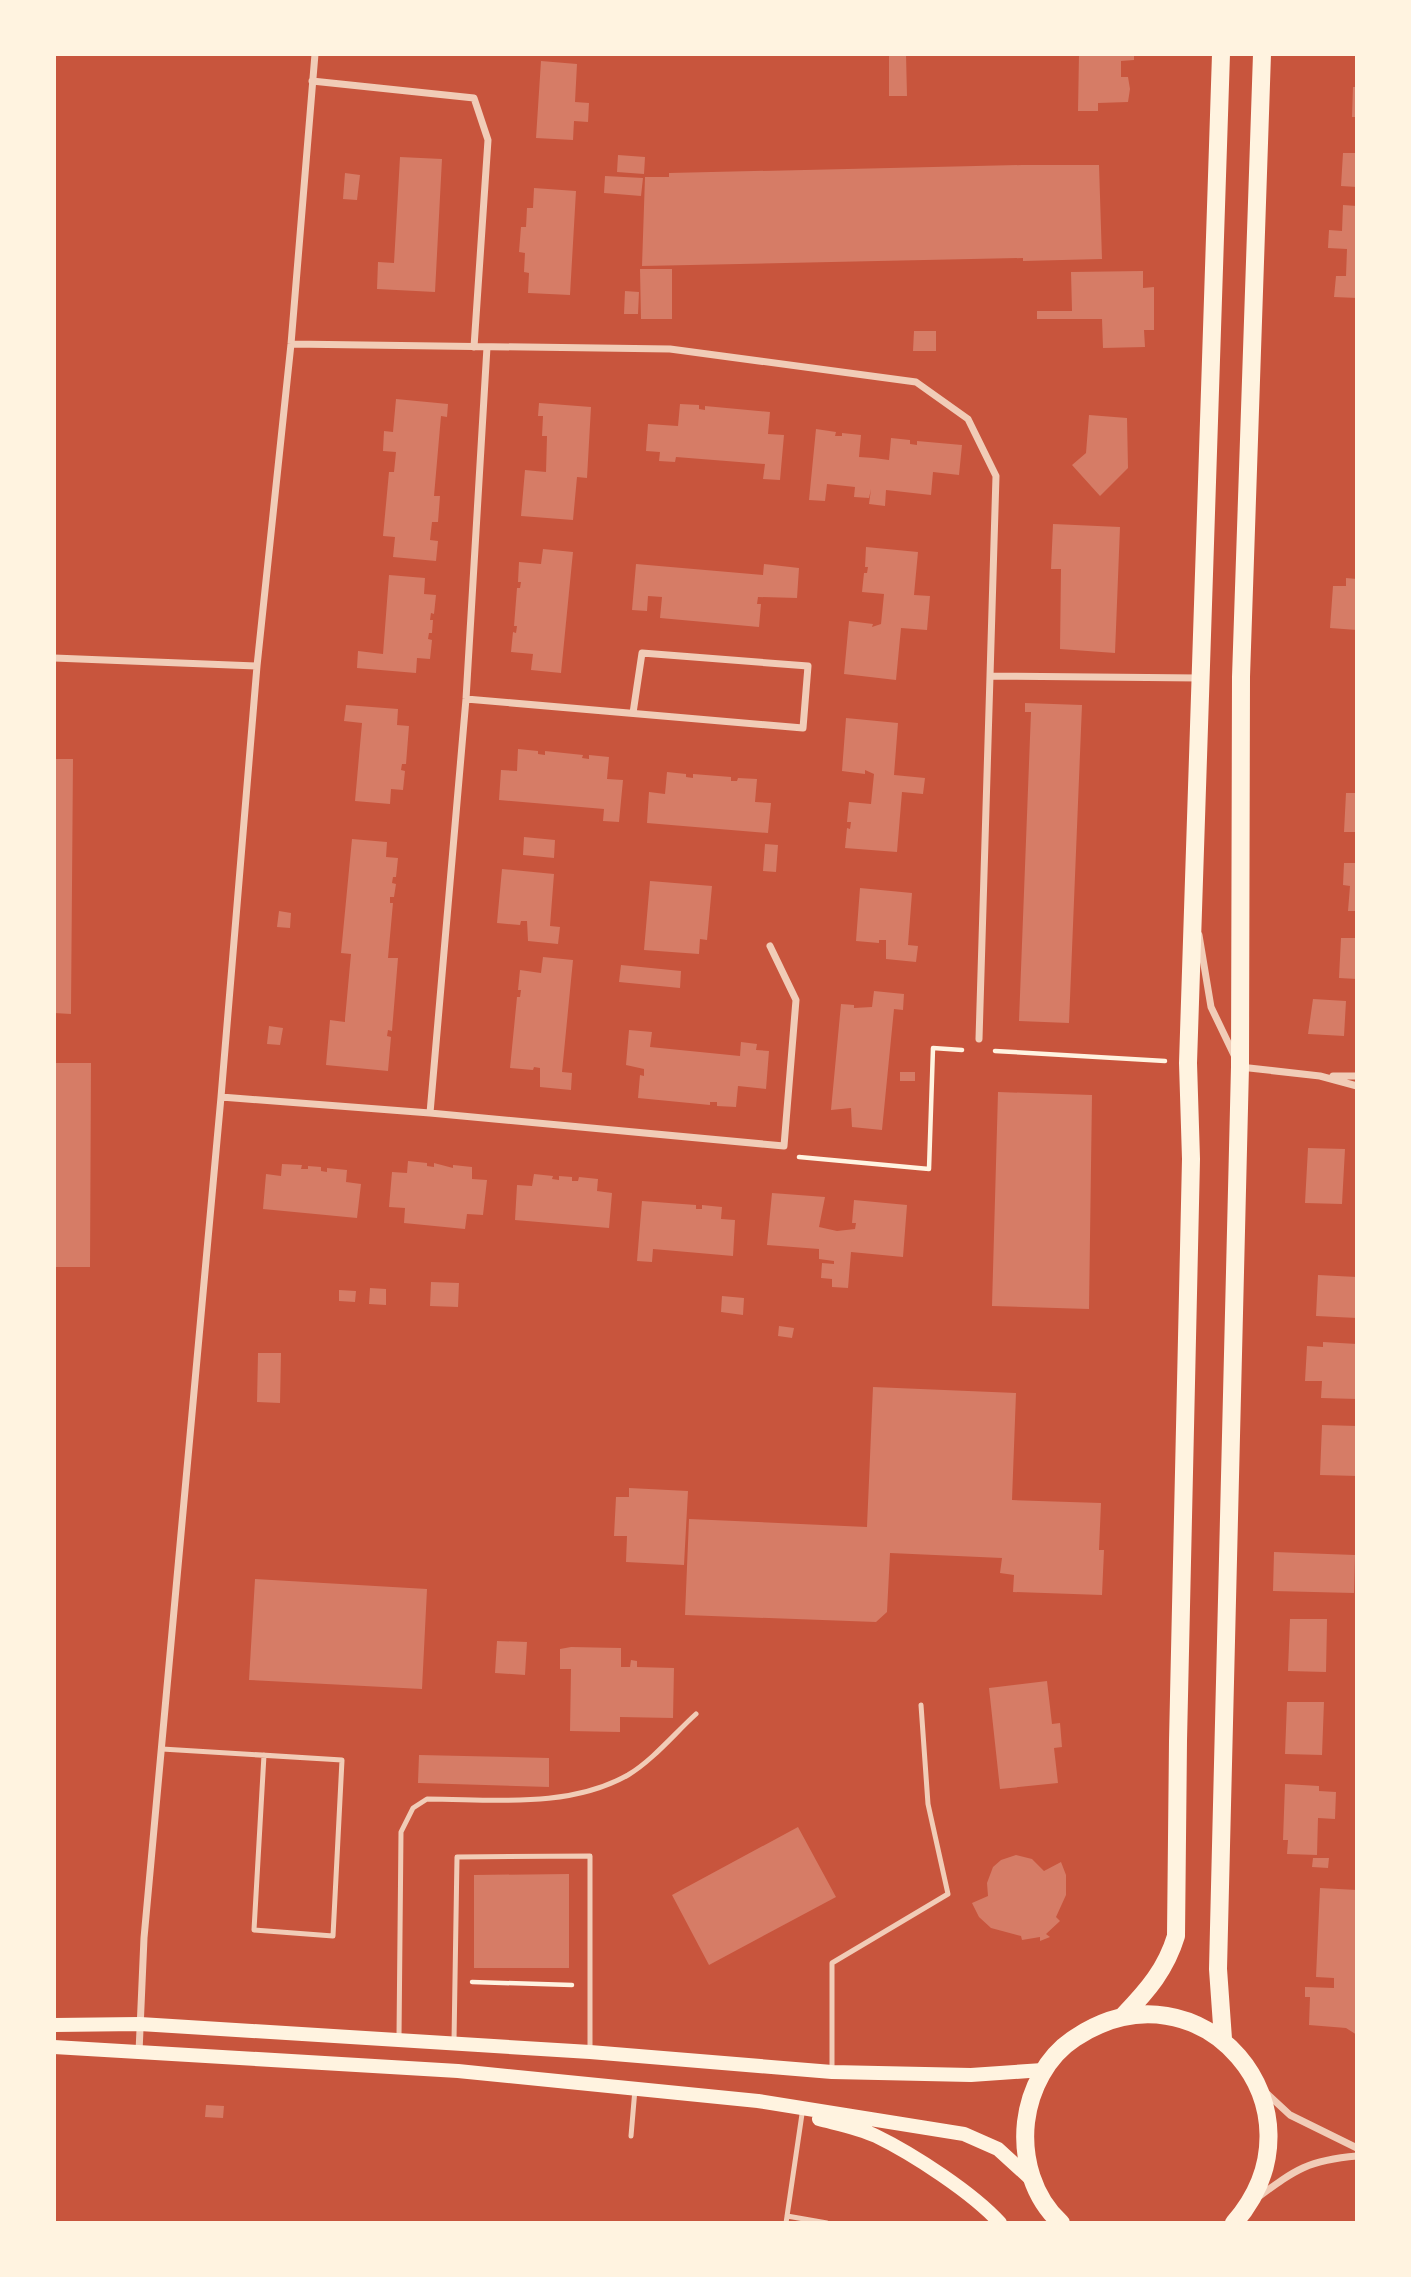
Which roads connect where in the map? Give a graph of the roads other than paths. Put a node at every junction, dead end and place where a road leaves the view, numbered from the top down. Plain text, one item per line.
1 (314, 54) edge
2 (1221, 54) edge
3 (1262, 54) edge
4 (312, 80) junction
5 (291, 344) junction
6 (474, 347) junction
7 (487, 347) junction
8 (54, 658) edge
9 (257, 666) junction
10 (990, 677) junction
11 (1201, 678) junction
12 (466, 699) junction
13 (633, 713) junction
14 (1193, 896) junction
15 (770, 946) dead end
16 (979, 1039) dead end
17 (1240, 1066) junction
18 (1320, 1076) junction
19 (1357, 1076) edge
20 (1357, 1086) edge
21 (221, 1097) junction
22 (430, 1112) junction
23 (921, 1705) dead end
24 (696, 1714) dead end
25 (162, 1749) junction
26 (264, 1755) junction
27 (1124, 2015) junction
28 (140, 2024) junction
29 (54, 2025) edge
30 (1223, 2039) junction
31 (398, 2040) junction
32 (454, 2044) junction
33 (54, 2047) edge
34 (139, 2052) junction
35 (590, 2052) junction
36 (1043, 2070) junction
37 (832, 2072) junction
38 (1261, 2088) junction
39 (635, 2089) junction
40 (758, 2101) junction
41 (802, 2114) junction
42 (631, 2136) dead end
43 (1357, 2148) edge
44 (1357, 2156) edge
45 (1031, 2179) junction
46 (1253, 2200) junction
47 (786, 2219) edge
48 (827, 2223) edge
49 (1000, 2223) edge
50 (1061, 2223) edge
51 (1234, 2223) edge

1 - 4 street
2 - 11 main road
3 - 17 main road
4 - 5 street
4 - 6 street
5 - 6 street
5 - 9 street
6 - 7 street
7 - 10 street
7 - 12 street
8 - 9 street
9 - 21 street
10 - 11 street
10 - 16 street
11 - 14 main road
12 - 13 street
12 - 22 street
13 - 13 street
14 - 17 street
14 - 27 main road
15 - 22 street
17 - 18 street
17 - 30 main road
18 - 19 street
18 - 20 street
21 - 22 street
21 - 25 street
23 - 37 lane
24 - 31 lane
25 - 26 lane
25 - 28 street
26 - 26 lane
27 - 30 main road
27 - 36 main road
28 - 29 main road
28 - 31 main road
28 - 34 street
30 - 38 main road
31 - 32 main road
32 - 35 main road
32 - 35 lane
33 - 34 main road
34 - 39 main road
35 - 37 main road
36 - 37 main road
36 - 45 main road
38 - 43 street
38 - 46 main road
39 - 40 main road
39 - 42 lane
40 - 41 main road
40 - 45 main road
41 - 47 lane
41 - 49 main road
44 - 46 street
45 - 50 main road
46 - 51 main road
47 - 48 lane

